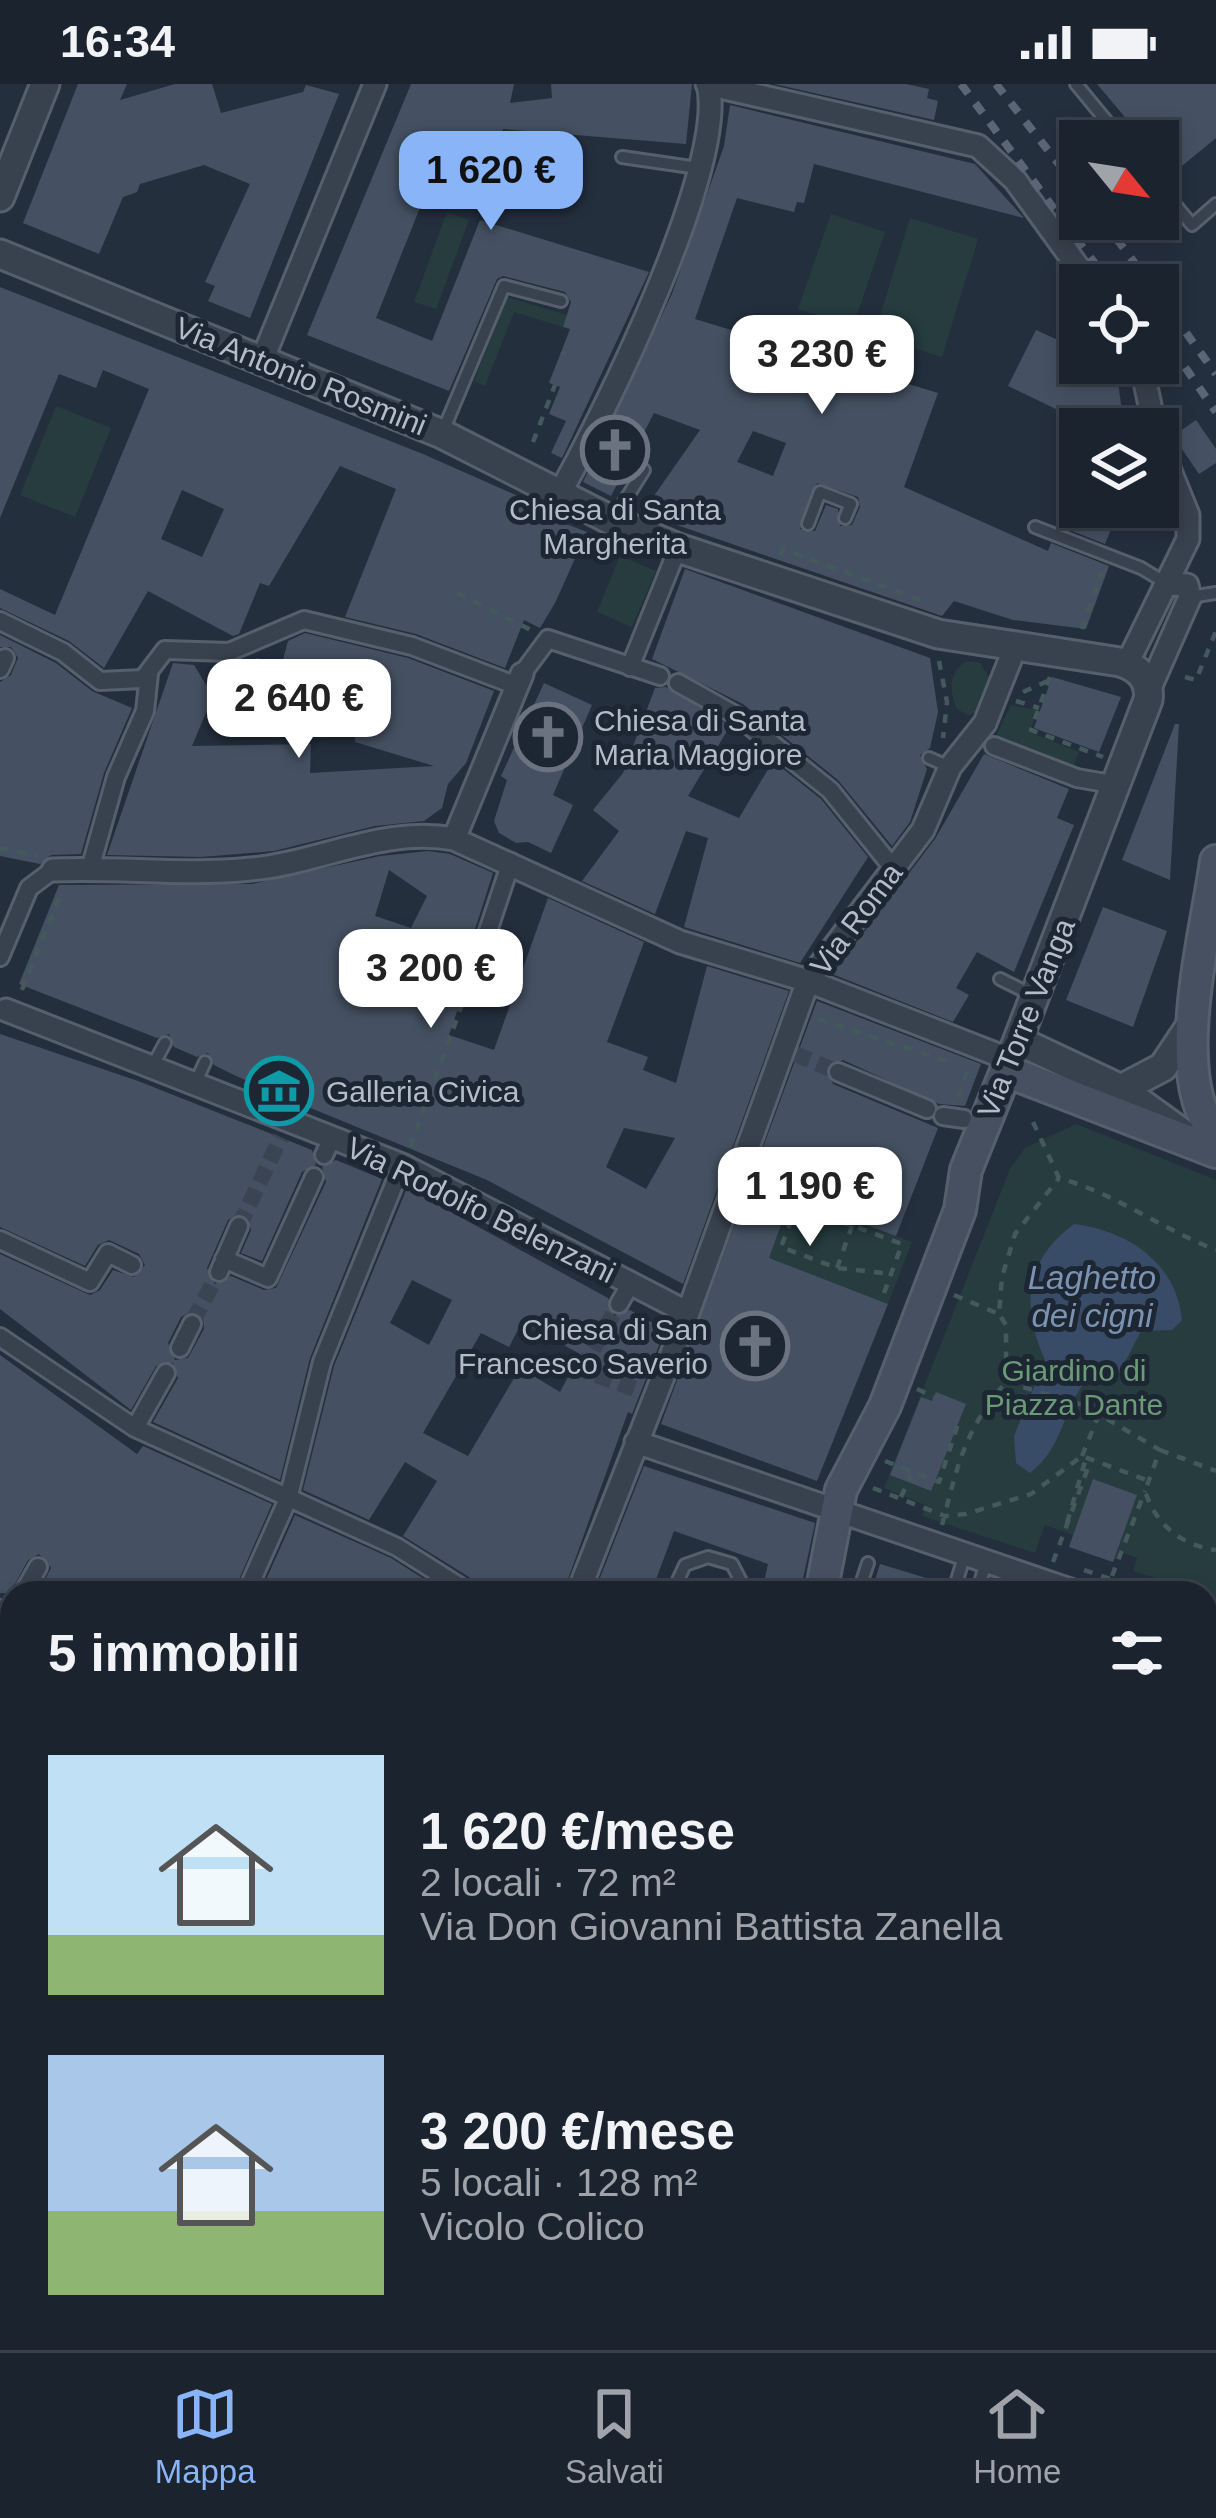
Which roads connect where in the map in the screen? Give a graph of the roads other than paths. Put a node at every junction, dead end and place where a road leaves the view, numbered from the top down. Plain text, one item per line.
1 (45, 84) edge
2 (374, 84) edge
3 (708, 84) edge
4 (1076, 84) edge
5 (1106, 120) edge
6 (622, 157) dead end
7 (698, 168) junction
8 (0, 197) edge
9 (1216, 204) edge
10 (1179, 209) edge
11 (0, 254) edge
12 (1076, 264) edge
13 (560, 301) dead end
14 (263, 358) junction
15 (442, 434) junction
16 (644, 470) dead end
17 (561, 491) junction
18 (1179, 497) edge
19 (604, 516) junction
20 (845, 518) dead end
21 (808, 524) dead end
22 (1035, 527) dead end
23 (686, 550) junction
24 (1169, 584) junction
25 (1216, 593) edge
26 (1190, 597) junction
27 (0, 621) edge
28 (1014, 650) junction
29 (1127, 664) junction
30 (631, 667) junction
31 (148, 674) junction
32 (519, 680) junction
33 (1149, 690) junction
34 (984, 743) junction
35 (1117, 784) junction
36 (454, 839) junction
37 (1216, 860) edge
38 (511, 862) junction
39 (56, 868) joint
40 (893, 868) junction
41 (90, 869) junction
42 (2, 946) edge
43 (482, 949) road end
44 (1000, 979) dead end
45 (808, 981) junction
46 (1037, 998) junction
47 (3, 1008) edge
48 (1193, 1022) junction
49 (165, 1043) dead end
50 (1012, 1057) junction
51 (206, 1062) dead end
52 (152, 1067) junction
53 (838, 1072) tunnel mouth
54 (195, 1084) junction
55 (1121, 1089) junction
56 (947, 1113) road end
57 (1210, 1143) edge
58 (402, 1166) junction
59 (314, 1177) dead end
60 (239, 1226) tunnel mouth
61 (0, 1240) edge
62 (132, 1265) dead end
63 (631, 1283) junction
64 (619, 1304) tunnel mouth
65 (688, 1313) junction
66 (0, 1319) edge
67 (192, 1324) tunnel mouth
68 (0, 1333) edge
69 (180, 1348) dead end
70 (166, 1373) dead end
71 (135, 1428) junction
72 (625, 1455) junction
73 (288, 1499) junction
74 (838, 1511) junction
75 (975, 1558) junction
76 (868, 1563) dead end
77 (38, 1567) dead end
78 (29, 1581) edge
79 (250, 1581) edge
80 (451, 1581) edge
81 (582, 1581) edge
82 (678, 1581) edge
83 (740, 1581) edge
84 (823, 1581) edge
85 (862, 1581) edge
86 (961, 1581) edge
87 (976, 1581) edge
88 (1043, 1581) edge

1 - 8 street
2 - 14 street
3 - 7 street
3 - 12 street
4 - 5 lane
6 - 7 lane
7 - 17 street
9 - 10 lane
11 - 14 street, Via Antonio Rosmini
13 - 15 lane
14 - 15 street, Via Antonio Rosmini
15 - 17 street, Via Antonio Rosmini
16 - 19 lane
17 - 19 street, Via Antonio Rosmini
18 - 24 street
19 - 23 street, Via Antonio Rosmini
20 - 21 lane
22 - 24 lane
23 - 28 street, Via Antonio Rosmini
23 - 30 street
24 - 26 street
24 - 29 street
25 - 26 lane
26 - 33 street
27 - 31 street
28 - 29 street, Via Antonio Rosmini
28 - 34 street, Via Roma
29 - 33 street
30 - 32 street
30 - 40 street
31 - 32 street
31 - 41 street
32 - 36 street
33 - 35 street, Via Torre Vanga
34 - 35 street
34 - 40 street, Via Roma
35 - 46 street, Via Torre Vanga
36 - 38 street
36 - 41 street
37 - 48 main road
38 - 43 street
38 - 45 street
39 - 41 street
39 - 42 street
40 - 45 street, Via Roma
44 - 46 lane
45 - 50 street
45 - 65 street, Via Roma
46 - 50 street, Via Torre Vanga
47 - 52 street, Via Rodolfo Belenzani
48 - 55 street
48 - 57 main road
49 - 52 lane
50 - 55 street
50 - 57 main road
50 - 74 main road, Via Torre Vanga
51 - 54 lane
52 - 54 street, Via Rodolfo Belenzani
53 - 56 street
54 - 58 street, Via Rodolfo Belenzani
55 - 57 street
58 - 63 street, Via Rodolfo Belenzani
58 - 73 street
59 - 60 street
61 - 62 street
63 - 64 street, Via Rodolfo Belenzani
63 - 65 street, Via Rodolfo Belenzani
65 - 72 street, Via Roma
66 - 68 street
67 - 69 street
68 - 71 street
70 - 71 street
71 - 73 street
72 - 74 street
72 - 81 street, Via Roma
73 - 79 street
73 - 80 street
74 - 75 street
74 - 84 main road, Via Torre Vanga
75 - 86 lane
75 - 87 lane
75 - 88 street
76 - 85 lane
77 - 78 street
82 - 83 lane

